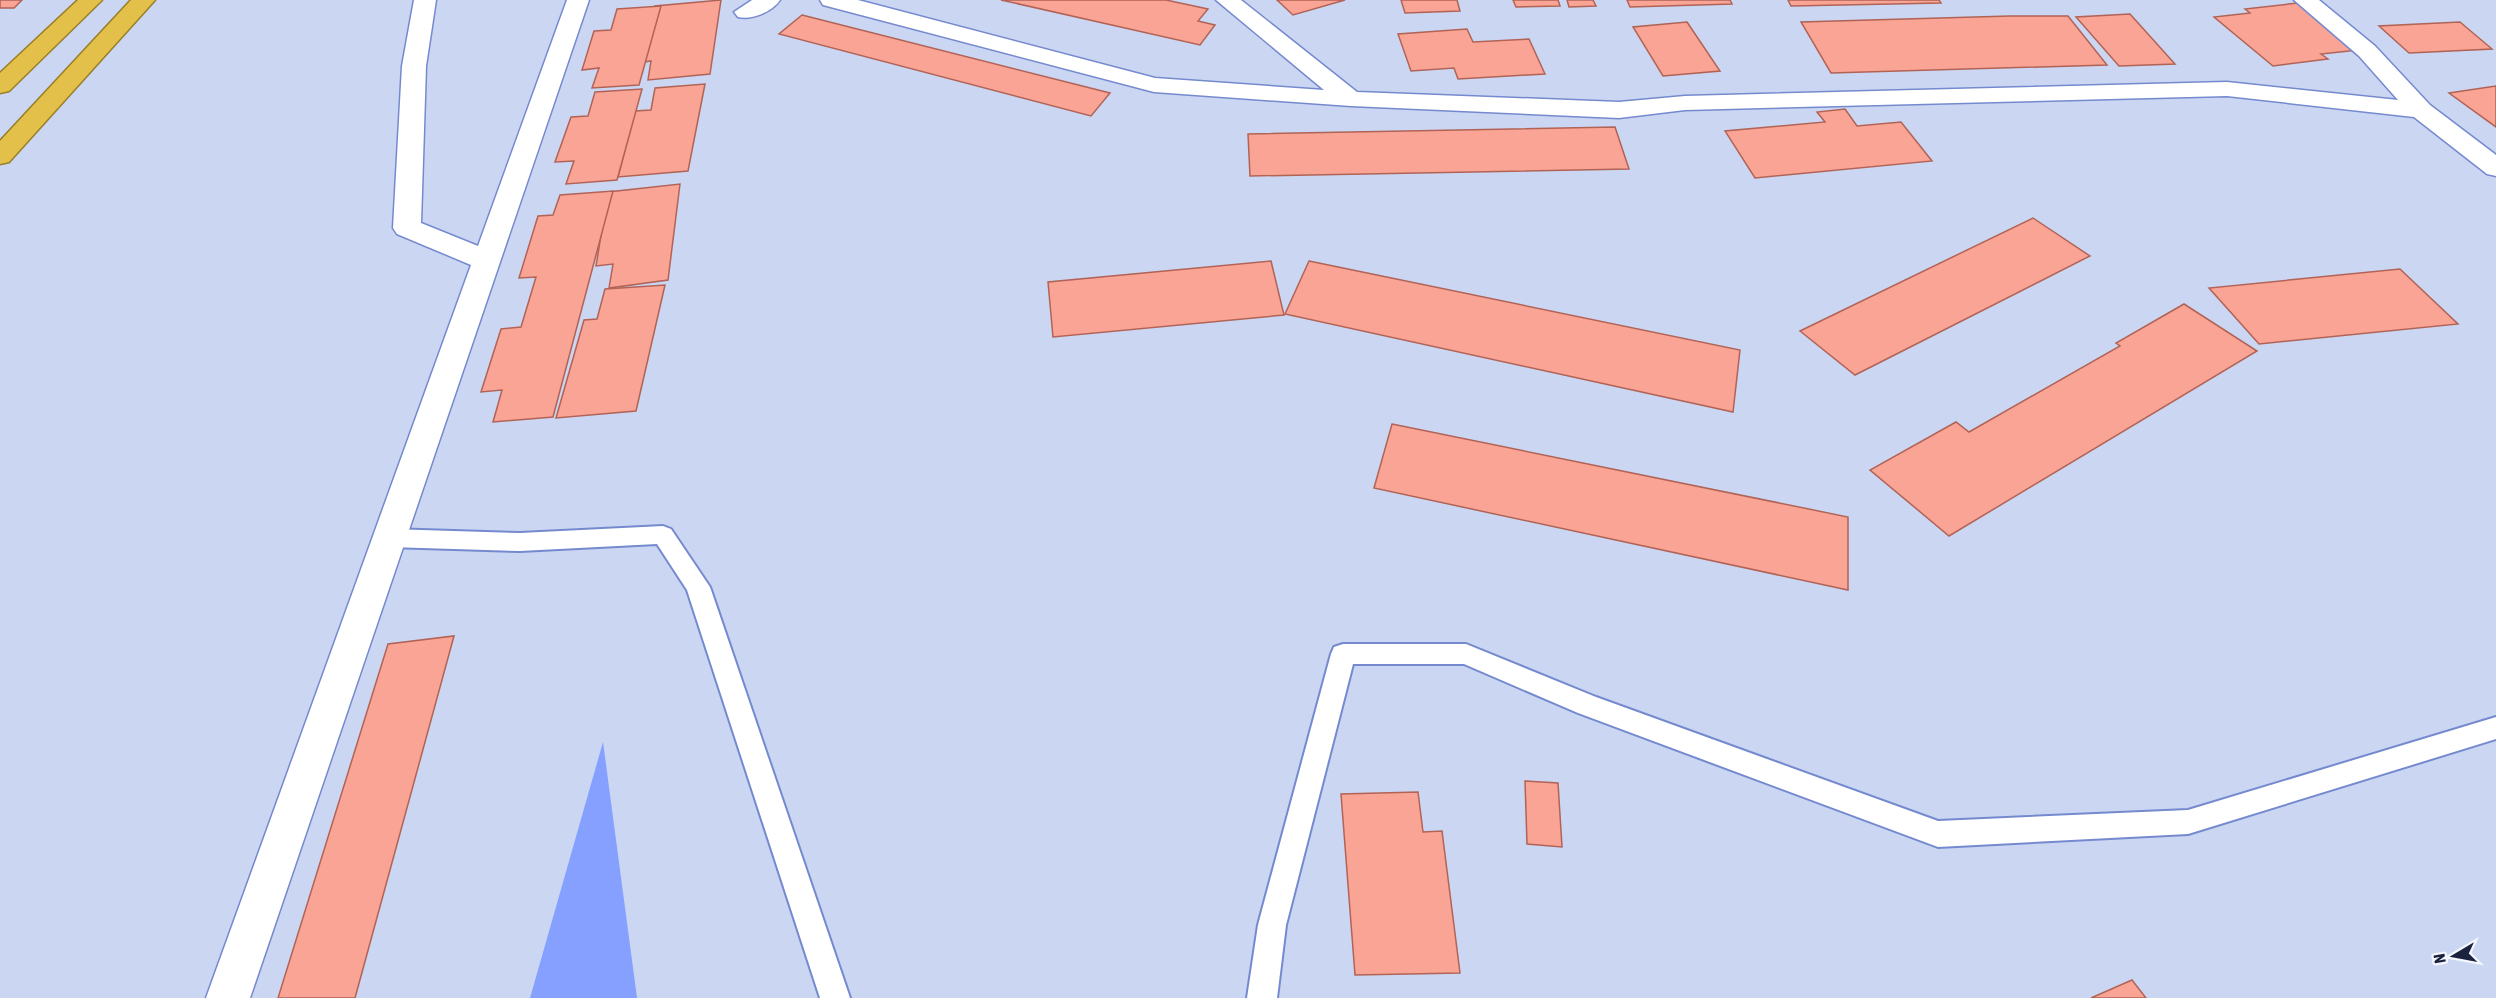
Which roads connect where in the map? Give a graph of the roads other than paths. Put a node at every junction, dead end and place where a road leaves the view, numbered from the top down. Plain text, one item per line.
1 (91, 0) edge
2 (144, 0) edge
3 (426, 0) edge
4 (578, 0) edge
5 (769, 0) edge
6 (831, 0) edge
7 (1227, 0) edge
8 (2305, 0) edge
9 (746, 12) dead end
10 (0, 87) edge
11 (1351, 99) junction
12 (2421, 110) junction
13 (0, 156) edge
14 (2496, 168) edge
15 (488, 261) junction
16 (389, 538) junction
17 (2496, 728) edge
18 (228, 998) edge
19 (835, 998) edge
20 (1262, 998) edge

1 - 10 highway
2 - 13 highway
3 - 15 street
4 - 15 street
5 - 9 street
6 - 11 street
7 - 11 street
8 - 12 street
11 - 12 street
12 - 14 street
15 - 16 street
16 - 18 street
16 - 19 lane
17 - 20 lane

